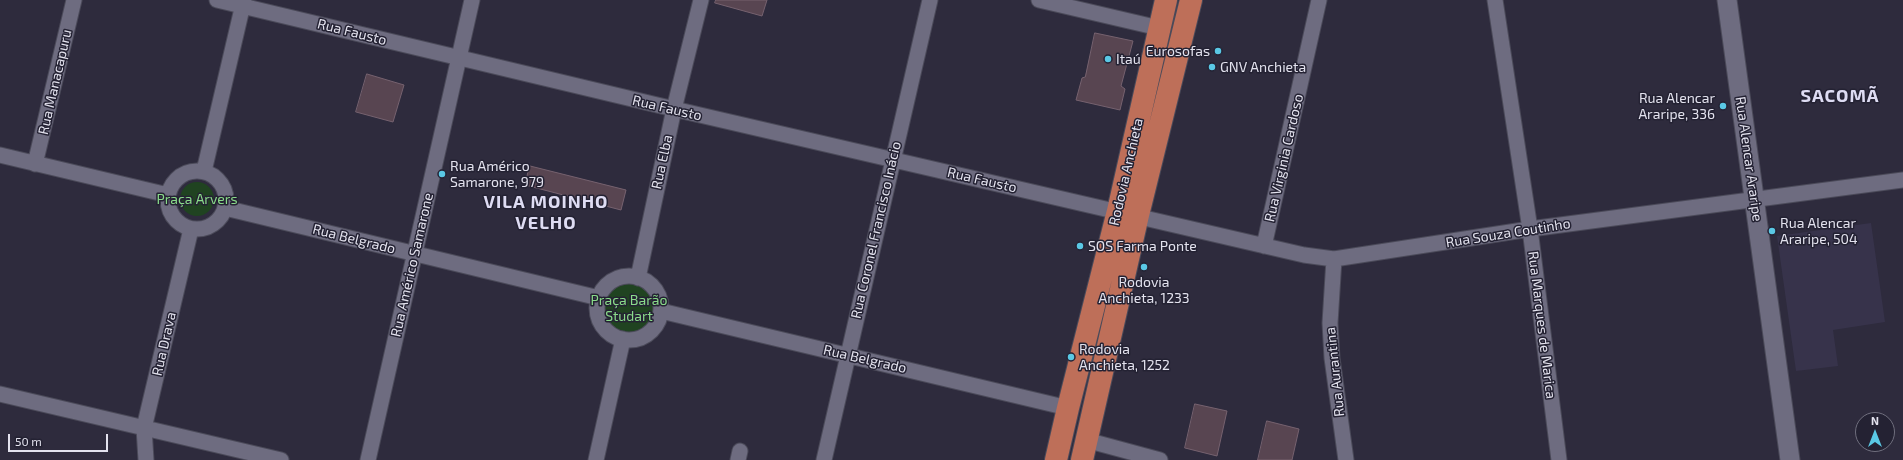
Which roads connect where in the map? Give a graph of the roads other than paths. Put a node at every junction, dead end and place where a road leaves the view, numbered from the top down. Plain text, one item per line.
1 (74, 0) edge
2 (217, 0) edge
3 (472, 0) edge
4 (701, 0) edge
5 (930, 0) edge
6 (1039, 0) edge
7 (1166, 0) edge
8 (1191, 0) edge
9 (1319, 0) edge
10 (1495, 0) edge
11 (1727, 0) edge
12 (243, 3) edge
13 (1159, 28) junction
14 (458, 58) junction
15 (674, 109) junction
16 (0, 155) edge
17 (892, 160) junction
18 (35, 164) junction
19 (204, 171) junction
20 (1903, 180) edge
21 (168, 195) junction
22 (1755, 199) junction
23 (225, 208) junction
24 (1128, 213) junction
25 (191, 229) junction
26 (1530, 229) junction
27 (1264, 246) junction
28 (414, 254) junction
29 (1334, 259) junction
30 (638, 278) junction
31 (599, 298) junction
32 (661, 311) junction
33 (623, 339) junction
34 (848, 354) junction
35 (0, 394) edge
36 (1068, 408) junction
37 (144, 428) junction
38 (1084, 450) edge
39 (146, 460) edge
40 (282, 460) edge
41 (368, 460) edge
42 (596, 460) edge
43 (824, 460) edge
44 (1056, 460) edge
45 (1160, 460) edge
46 (1346, 460) edge
47 (1559, 460) edge
48 (1790, 460) edge

1 - 18 street, Rua Manacapuru
2 - 12 street, Rua Fausto
3 - 14 street, Rua Américo Samarone
4 - 15 street, Rua Elba
5 - 17 street, Rua Coronel Francisco Inácio
6 - 13 street
7 - 13 highway, Rodovia Anchieta
8 - 24 highway, Rodovia Anchieta
9 - 27 street, Rua Virginia Cardoso
10 - 26 street, Rua Marques de Marica
11 - 22 street, Rua Alencar Araripe
12 - 14 street, Rua Fausto
12 - 19 street
13 - 24 highway, Rodovia Anchieta
14 - 15 street, Rua Fausto
14 - 28 street, Rua Américo Samarone
15 - 17 street, Rua Fausto
15 - 30 street, Rua Elba
16 - 18 street
17 - 24 street, Rua Fausto
17 - 34 street, Rua Coronel Francisco Inácio
18 - 21 street
19 - 21 street
19 - 23 street
20 - 22 street, Rua Souza Coutinho
21 - 25 street
22 - 26 street, Rua Souza Coutinho
22 - 48 street, Rua Alencar Araripe
23 - 25 street
23 - 28 street, Rua Belgrado
24 - 27 street, Rua Souza Coutinho
24 - 36 highway, Rodovia Anchieta
24 - 38 highway, Rodovia Anchieta
25 - 37 street, Rua Drava
26 - 29 street, Rua Souza Coutinho
26 - 47 street, Rua Marques de Marica
27 - 29 street, Rua Souza Coutinho
28 - 31 street, Rua Belgrado
28 - 41 street, Rua Américo Samarone
29 - 46 street, Rua Aurantina
30 - 31 street
30 - 32 street
31 - 33 street
32 - 33 street
32 - 34 street, Rua Belgrado
33 - 42 street
34 - 36 street, Rua Belgrado
34 - 43 street, Rua Coronel Francisco Inácio
35 - 37 street
36 - 44 highway, Rodovia Anchieta
37 - 39 street, Rua Drava
37 - 40 street
38 - 45 street

